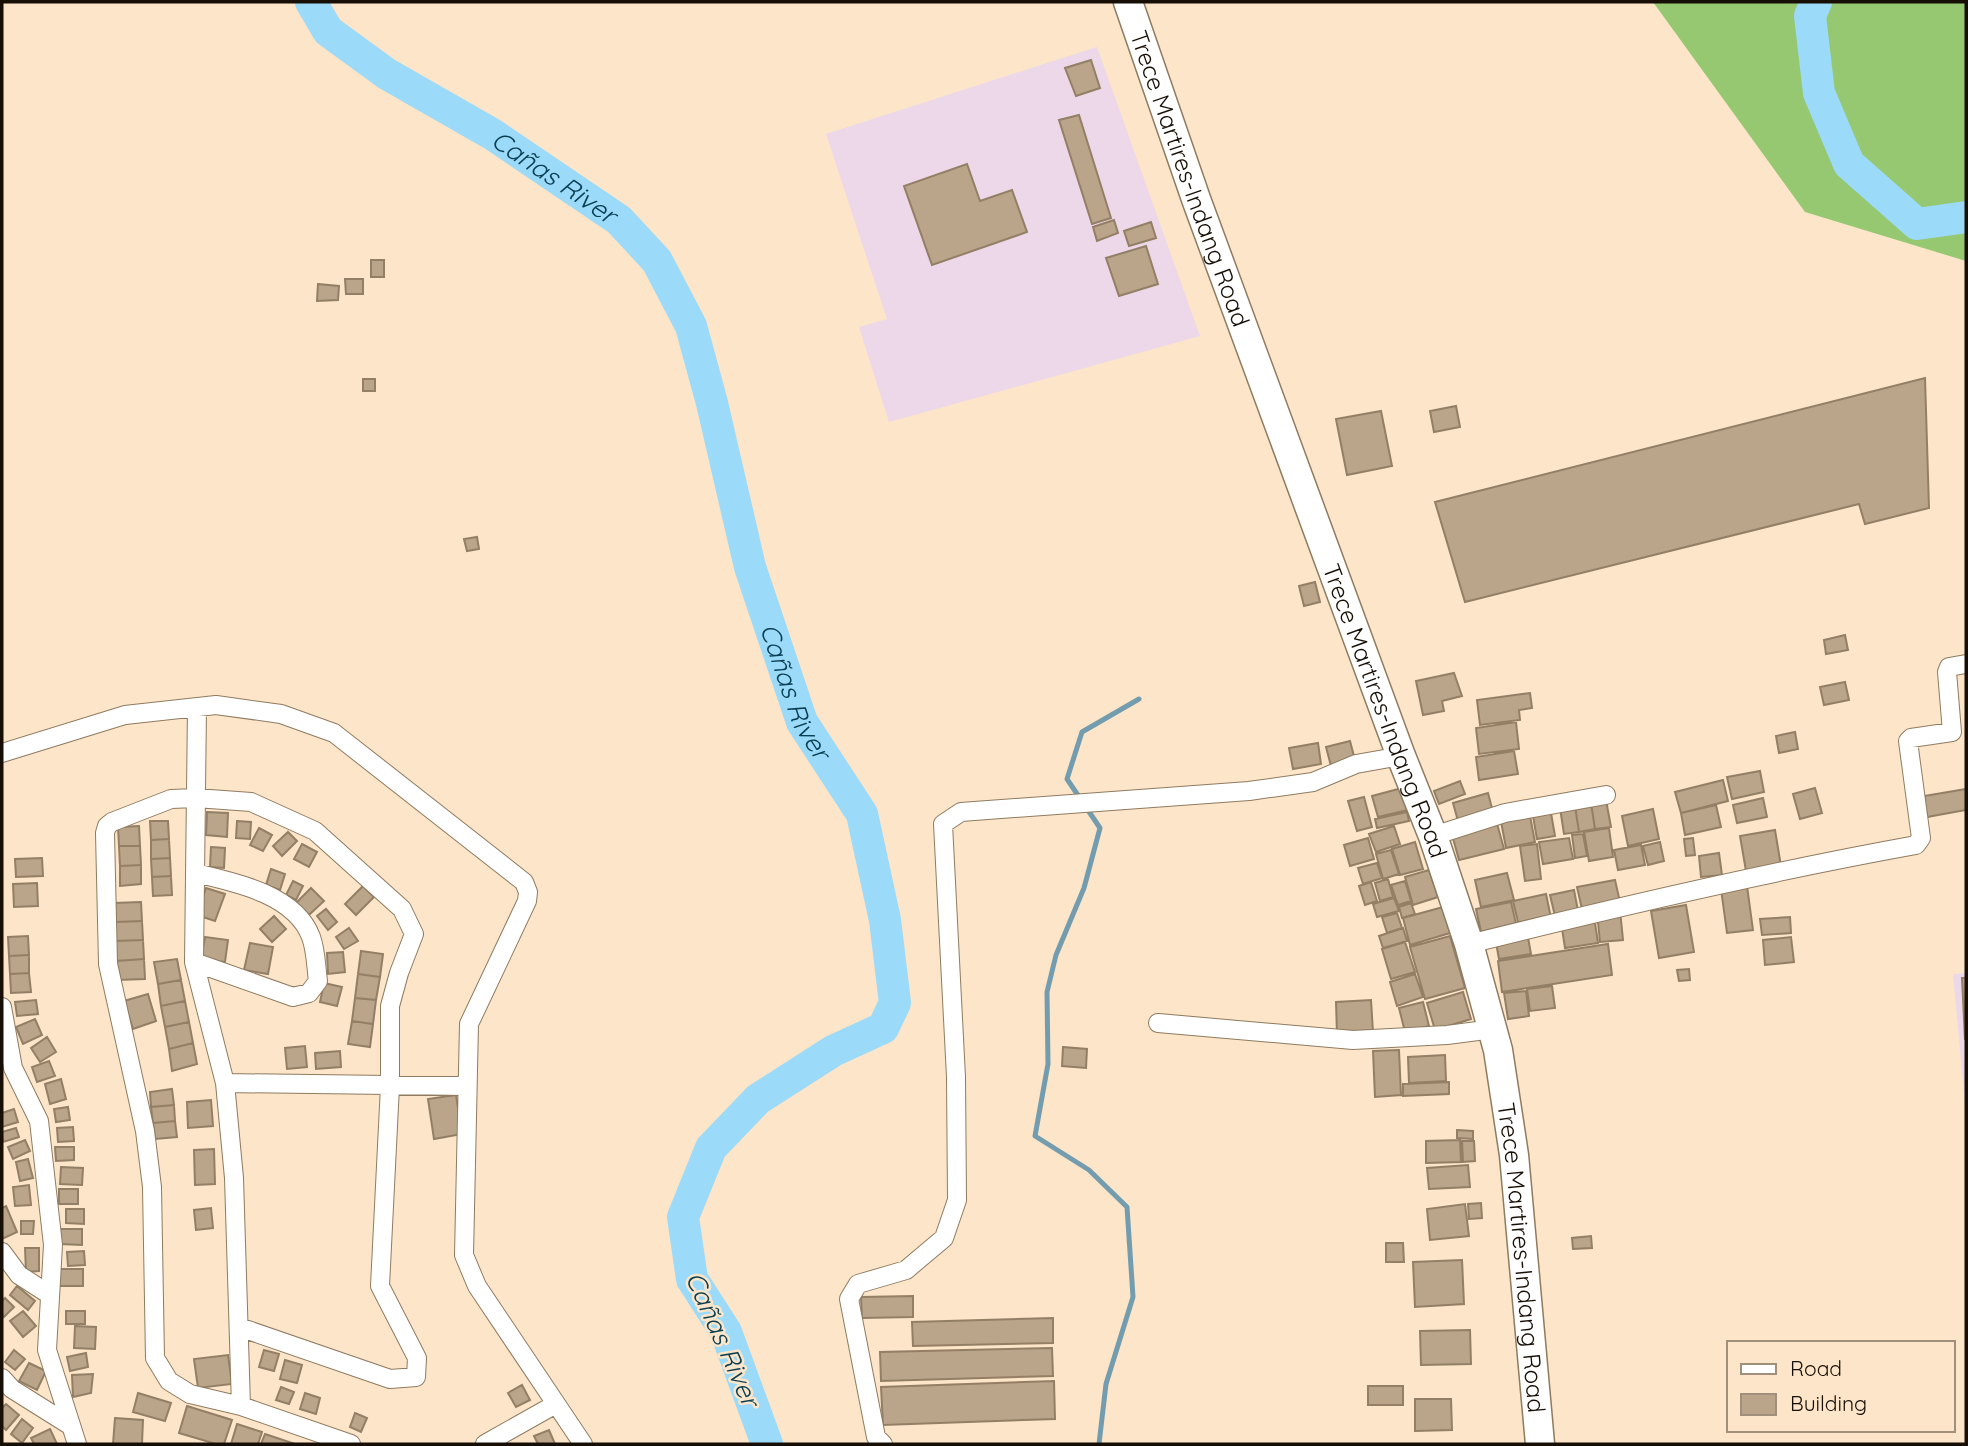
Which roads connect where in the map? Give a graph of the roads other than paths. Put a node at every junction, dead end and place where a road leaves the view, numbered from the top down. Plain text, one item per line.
1 (1128, 2) edge
2 (1966, 664) edge
3 (197, 707) junction
4 (2, 754) edge
5 (1401, 756) junction
6 (1606, 795) dead end
7 (196, 798) junction
8 (1433, 836) junction
9 (195, 873) junction
10 (1469, 944) junction
11 (194, 962) junction
12 (2, 1007) edge
13 (1158, 1023) dead end
14 (1493, 1029) junction
15 (225, 1083) junction
16 (390, 1086) junction
17 (467, 1086) junction
18 (2, 1252) edge
19 (50, 1295) junction
20 (239, 1327) junction
21 (2, 1378) edge
22 (556, 1404) junction
23 (241, 1406) junction
24 (71, 1426) junction
25 (77, 1444) edge
26 (351, 1444) edge
27 (485, 1444) edge
28 (583, 1444) edge
29 (883, 1444) edge
30 (1540, 1444) edge

1 - 5 main road, Trece Martires-Indang Road
2 - 10 street
3 - 4 street
3 - 7 street
3 - 17 street
5 - 8 main road, Trece Martires-Indang Road
5 - 29 street
6 - 8 street
7 - 9 street
7 - 16 street
7 - 23 street
8 - 10 main road, Trece Martires-Indang Road
9 - 11 street
9 - 11 street
10 - 14 main road, Trece Martires-Indang Road
11 - 15 street
12 - 19 street
13 - 14 street
14 - 30 main road, Trece Martires-Indang Road
15 - 16 street
15 - 20 street
16 - 17 street
16 - 20 street
17 - 22 street
18 - 19 street
19 - 24 street
20 - 23 street
21 - 24 street
22 - 27 street
22 - 28 street
23 - 26 street
24 - 25 street

